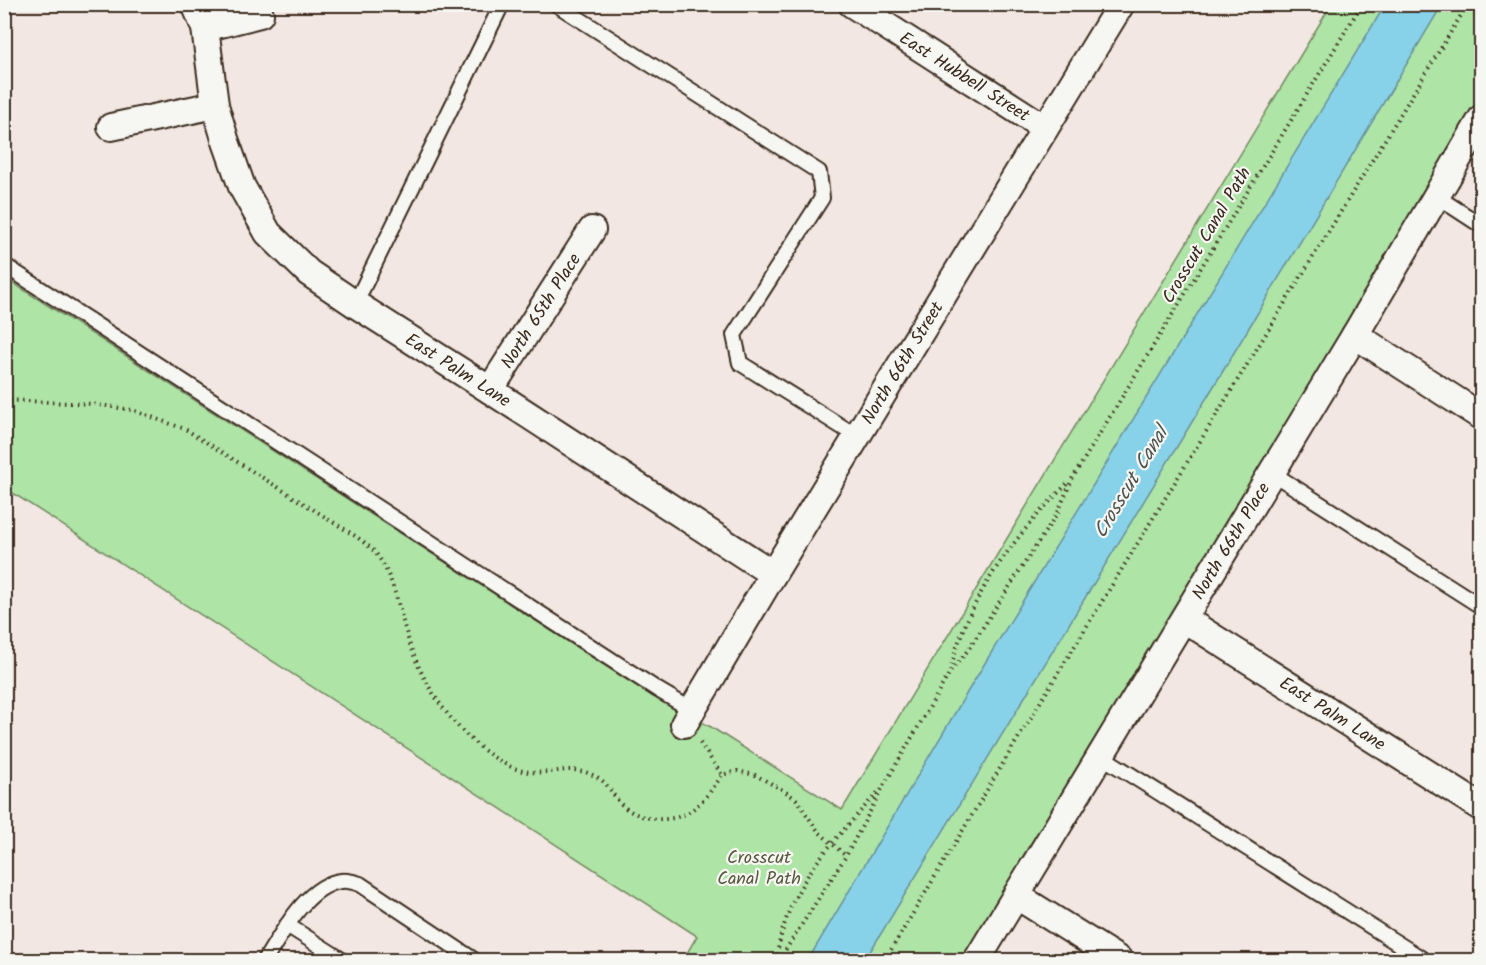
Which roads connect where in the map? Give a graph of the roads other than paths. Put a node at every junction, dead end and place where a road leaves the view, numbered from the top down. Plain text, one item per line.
1 (195, 4) edge
2 (502, 4) edge
3 (556, 4) edge
4 (852, 4) edge
5 (1120, 4) edge
6 (260, 14) dead end
7 (205, 28) junction
8 (214, 105) junction
9 (1482, 118) edge
10 (111, 127) dead end
11 (1044, 128) junction
12 (1436, 196) junction
13 (1482, 226) edge
14 (591, 230) dead end
15 (4, 265) edge
16 (355, 304) junction
17 (1355, 335) junction
18 (490, 390) junction
19 (1482, 417) edge
20 (858, 437) junction
21 (1272, 472) junction
22 (773, 574) junction
23 (1482, 607) edge
24 (1184, 619) junction
25 (688, 717) joint
26 (1101, 756) junction
27 (1482, 808) edge
28 (1017, 896) junction
29 (287, 925) junction
30 (265, 960) edge
31 (342, 960) edge
32 (474, 960) edge
33 (977, 960) edge
34 (1119, 960) edge
35 (1424, 960) edge

1 - 7 street, East Palm Lane
2 - 16 lane
3 - 20 lane
4 - 11 street, East Hubbell Street
5 - 11 street, North 66th Street
6 - 7 street
7 - 8 street, East Palm Lane
8 - 10 street
8 - 16 street, East Palm Lane
9 - 12 street, North 66th Place
11 - 20 street, North 66th Street
12 - 13 lane
12 - 17 street, North 66th Place
14 - 18 street, North 65th Place
15 - 25 lane
16 - 18 street, East Palm Lane
17 - 19 street
17 - 21 street, North 66th Place
18 - 22 street, East Palm Lane
20 - 22 street, North 66th Street
21 - 23 lane
21 - 24 street, North 66th Place
22 - 25 street, North 66th Street
24 - 26 street, North 66th Place
24 - 27 street, East Palm Lane
26 - 28 street, North 66th Place
26 - 35 lane
28 - 33 street, North 66th Place
28 - 34 street
29 - 30 lane
29 - 31 lane
29 - 32 lane

